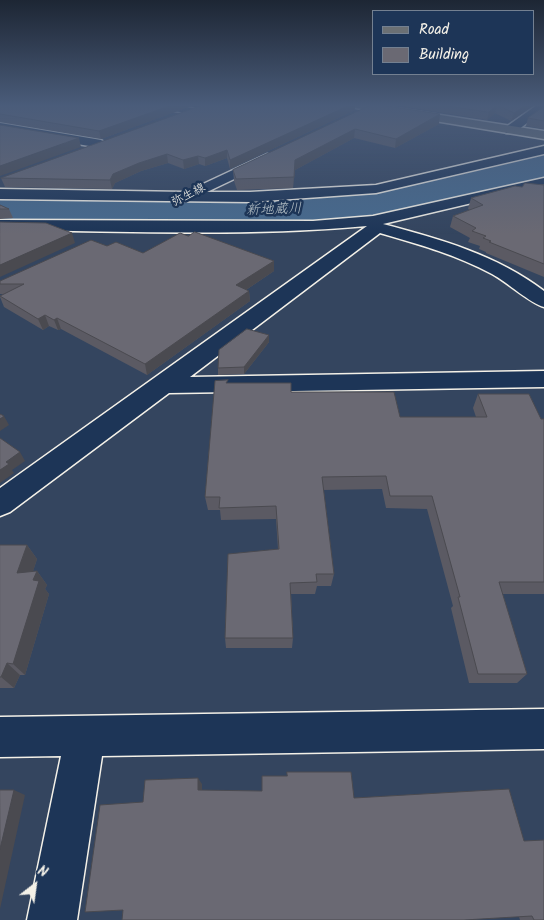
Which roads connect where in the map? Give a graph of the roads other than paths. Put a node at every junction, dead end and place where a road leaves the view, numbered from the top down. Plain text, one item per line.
1 (92, 148) edge
2 (544, 150) edge
3 (275, 154) edge
4 (73, 155) edge
5 (539, 186) edge
6 (0, 194) edge
7 (184, 198) junction
8 (134, 224) junction
9 (375, 224) junction
10 (0, 225) edge
11 (94, 243) edge
12 (544, 301) edge
13 (544, 379) edge
14 (163, 385) junction
15 (0, 504) edge
16 (544, 729) edge
17 (84, 736) junction
18 (0, 737) edge
19 (52, 920) edge

1 - 4 street
2 - 7 street
3 - 7 street, 弥生線
5 - 9 street
6 - 7 street
7 - 8 street, 弥生線
8 - 9 street
8 - 10 street
8 - 11 street, 弥生線
9 - 12 street
9 - 14 street
13 - 14 street
14 - 15 street
16 - 17 street
17 - 18 street
17 - 19 street

